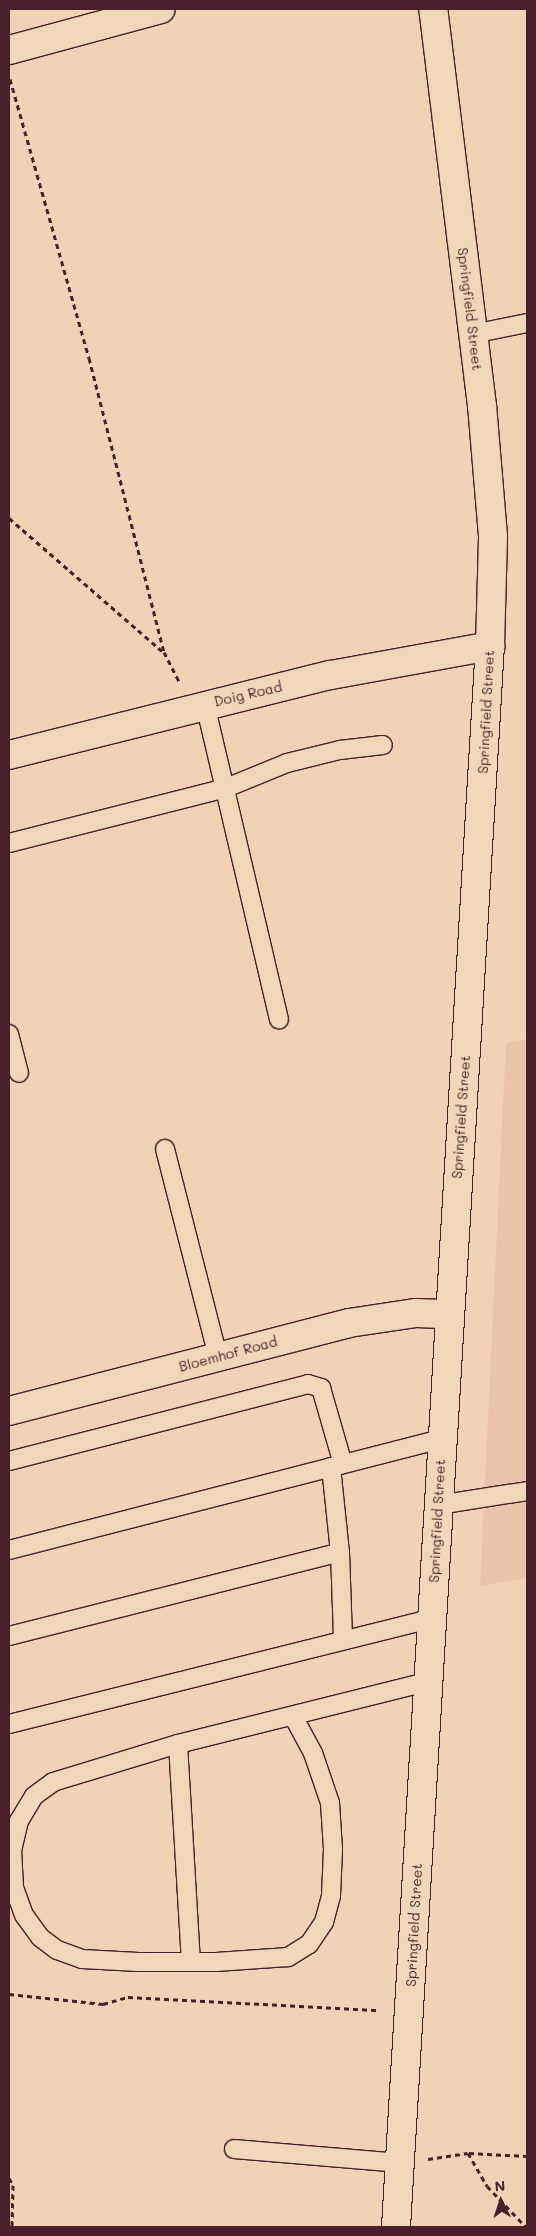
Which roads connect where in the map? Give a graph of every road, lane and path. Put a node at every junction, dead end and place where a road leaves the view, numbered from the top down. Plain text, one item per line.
1 (161, 9) edge
2 (433, 9) edge
3 (9, 50) edge
4 (9, 76) edge
5 (527, 322) edge
6 (473, 334) junction
7 (9, 518) edge
8 (490, 646) junction
9 (164, 652) junction
10 (199, 706) junction
11 (383, 745) dead end
12 (9, 755) edge
13 (226, 788) junction
14 (9, 843) edge
15 (279, 1019) dead end
16 (9, 1034) edge
17 (19, 1073) dead end
18 (165, 1149) dead end
19 (449, 1314) junction
20 (218, 1357) junction
21 (9, 1411) edge
22 (442, 1439) junction
23 (9, 1461) edge
24 (337, 1466) junction
25 (527, 1491) edge
26 (438, 1505) junction
27 (9, 1550) edge
28 (340, 1552) junction
29 (431, 1619) junction
30 (9, 1636) edge
31 (343, 1639) junction
32 (427, 1682) junction
33 (293, 1716) junction
34 (9, 1724) edge
35 (178, 1744) junction
36 (191, 1962) junction
37 (9, 1994) edge
38 (409, 2010) junction
39 (234, 2149) dead end
40 (468, 2153) junction
41 (527, 2156) edge
42 (400, 2163) junction
43 (9, 2178) edge
44 (12, 2227) edge
45 (396, 2227) edge
46 (526, 2227) edge

1 - 3 street
2 - 6 street, Springfield Street
4 - 9 path
5 - 6 lane
6 - 8 street, Springfield Street
7 - 9 path
8 - 10 street, Doig Road
8 - 19 street, Springfield Street
9 - 10 path
10 - 12 street, Doig Road
10 - 13 lane
11 - 13 lane
13 - 14 lane
13 - 15 lane
16 - 17 lane
18 - 20 lane
19 - 20 street, Bloemhof Road
19 - 22 street, Springfield Street
20 - 21 street, Bloemhof Road
22 - 24 lane
22 - 26 street, Springfield Street
23 - 24 lane
24 - 27 lane
24 - 28 lane
25 - 26 lane
26 - 29 street, Springfield Street
28 - 30 lane
28 - 31 lane
29 - 31 lane
29 - 32 street, Springfield Street
31 - 34 lane
32 - 33 lane
32 - 38 street, Springfield Street
33 - 35 lane
33 - 36 lane
35 - 36 lane
35 - 36 lane
37 - 38 path
38 - 42 street, Springfield Street
39 - 42 lane
40 - 41 path
40 - 42 path
40 - 46 path
42 - 45 street, Springfield Street
43 - 44 path

